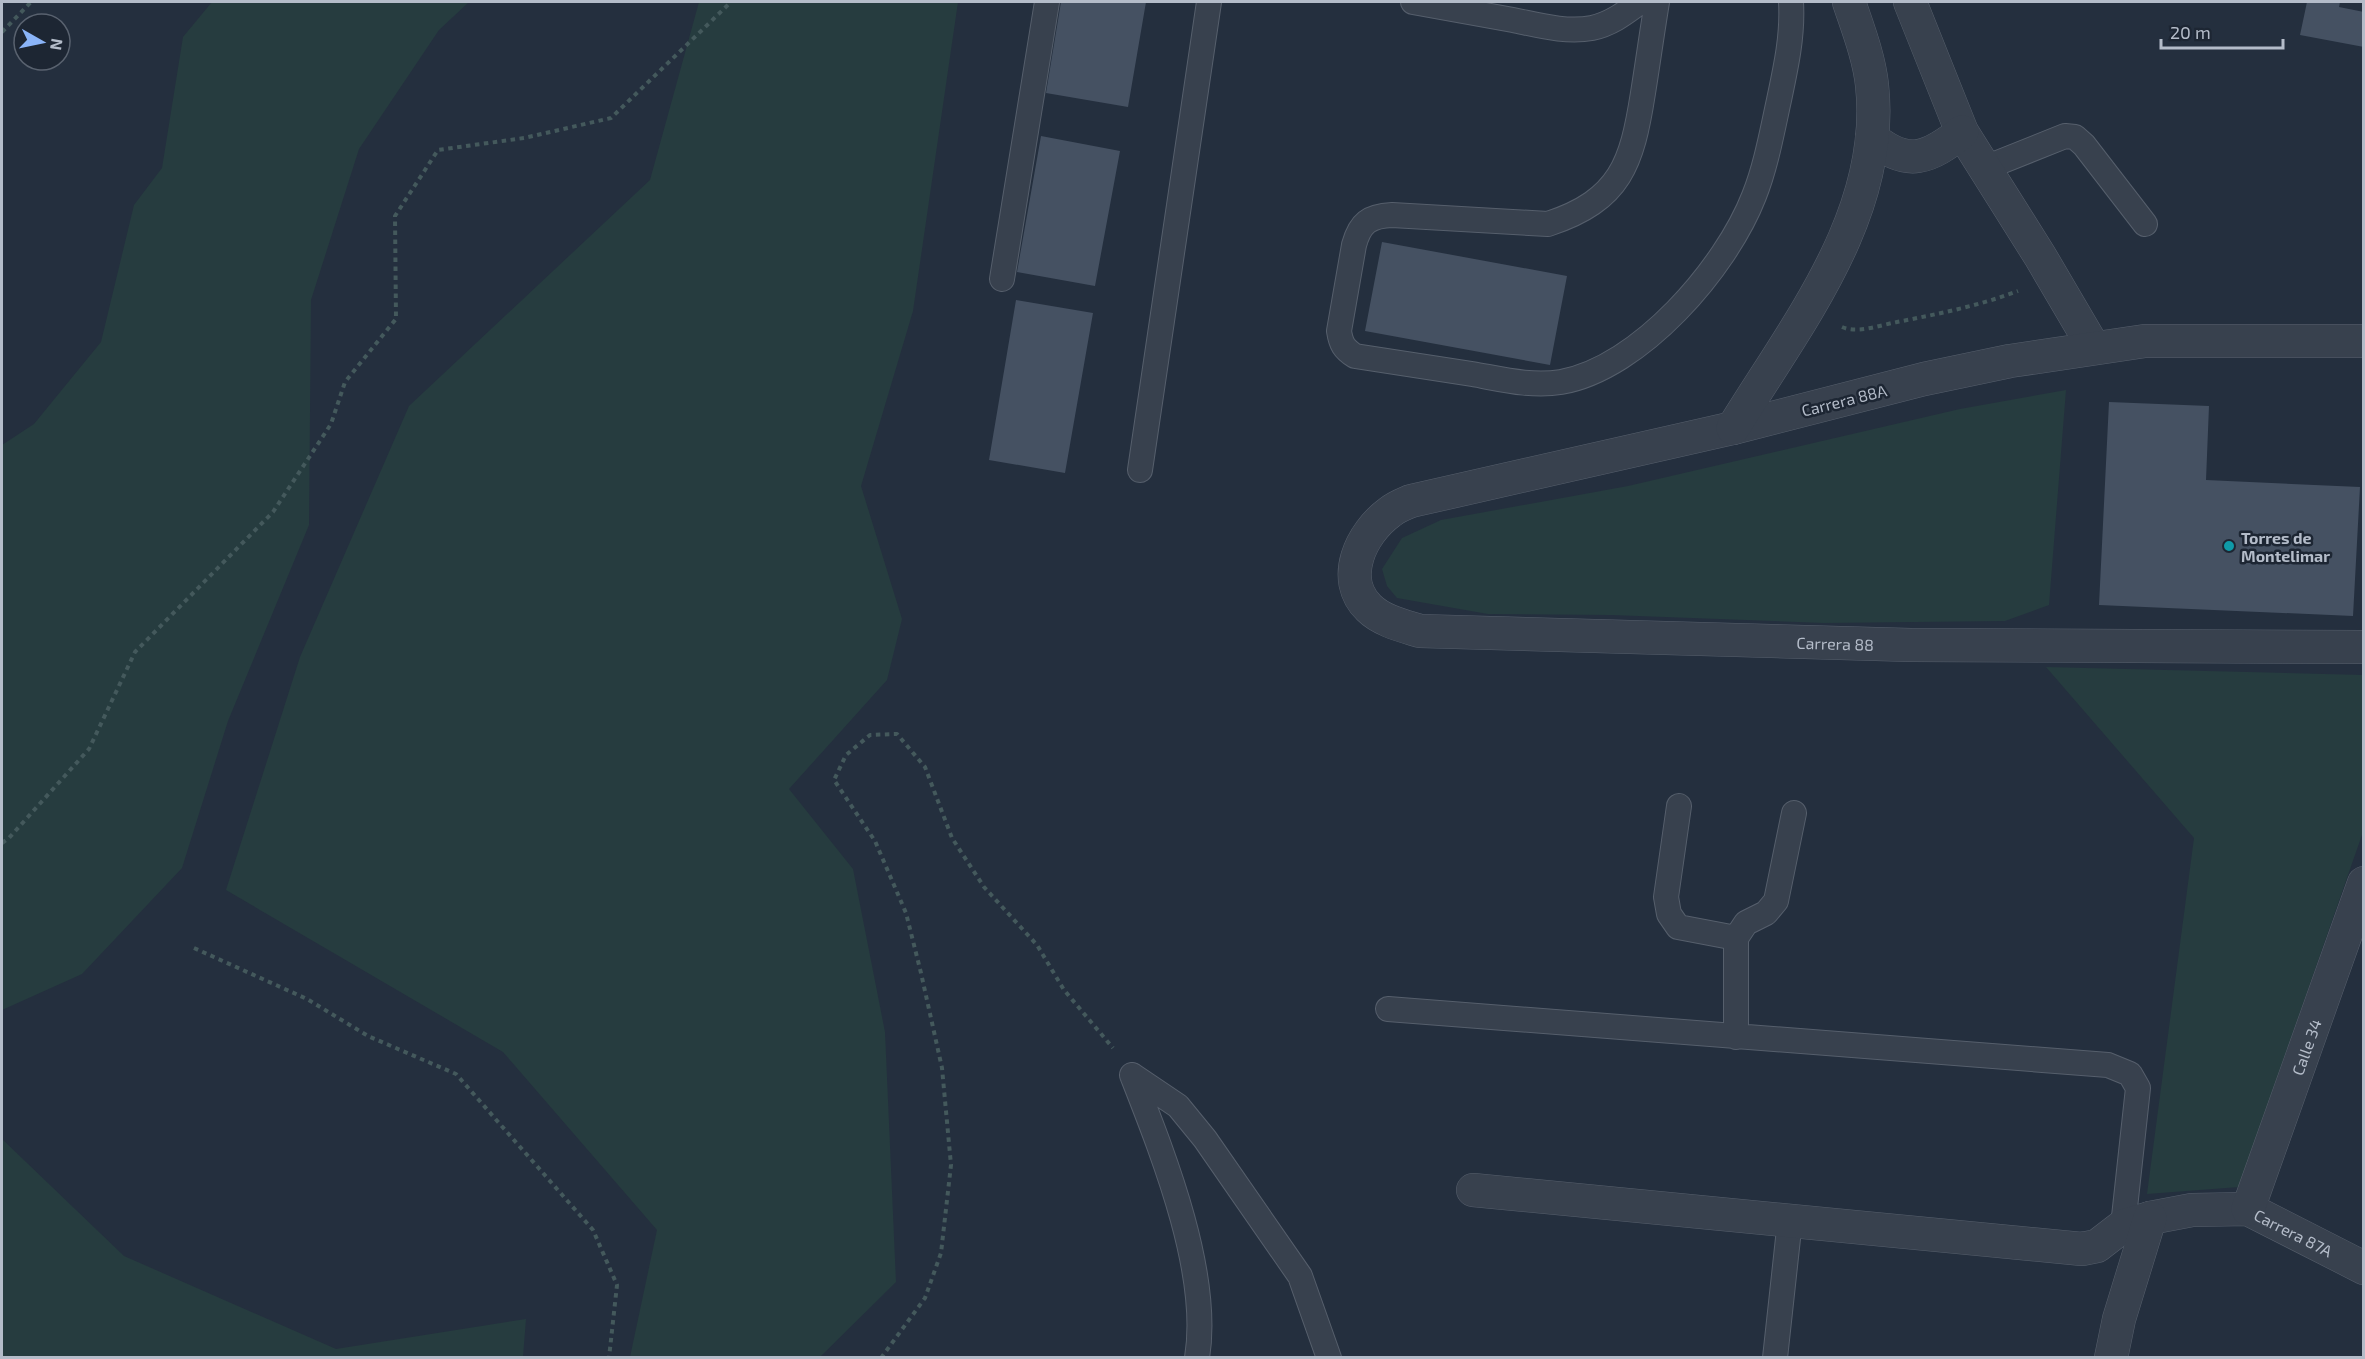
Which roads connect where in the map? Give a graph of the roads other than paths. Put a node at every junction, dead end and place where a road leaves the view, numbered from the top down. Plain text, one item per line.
1 (1047, 2) edge
2 (1209, 2) edge
3 (1413, 2) edge
4 (1640, 2) edge
5 (1657, 2) edge
6 (1791, 2) edge
7 (1849, 2) edge
8 (1910, 2) edge
9 (1962, 132) junction
10 (1872, 138) junction
11 (1985, 168) junction
12 (2145, 224) dead end
13 (1002, 279) dead end
14 (2364, 341) edge
15 (2094, 348) junction
16 (1733, 428) junction
17 (1140, 470) dead end
18 (1356, 557) joint
19 (2364, 647) edge
20 (1679, 806) dead end
21 (1794, 813) dead end
22 (2364, 883) edge
23 (1736, 938) junction
24 (1388, 1009) dead end
25 (1736, 1037) junction
26 (1473, 1191) dead end
27 (2248, 1209) junction
28 (1790, 1220) junction
29 (2137, 1222) junction
30 (2364, 1268) edge
31 (1197, 1358) edge
32 (1329, 1358) edge
33 (1775, 1358) edge
34 (2111, 1358) edge

1 - 13 lane
2 - 17 lane
3 - 4 lane
5 - 6 lane
7 - 10 street
8 - 9 street
9 - 10 street
9 - 11 street
10 - 16 street
11 - 12 lane
11 - 15 street
14 - 15 street, Carrera 88A
15 - 16 street, Carrera 88A
16 - 18 street, Carrera 88A
18 - 19 street, Carrera 88
20 - 23 lane
21 - 23 lane
22 - 27 street, Calle 34
23 - 25 lane
24 - 25 lane
25 - 29 lane
26 - 28 street
27 - 29 street, Carrera 87A
27 - 30 street, Carrera 87A
28 - 29 street
28 - 33 lane
29 - 34 street
31 - 32 lane

